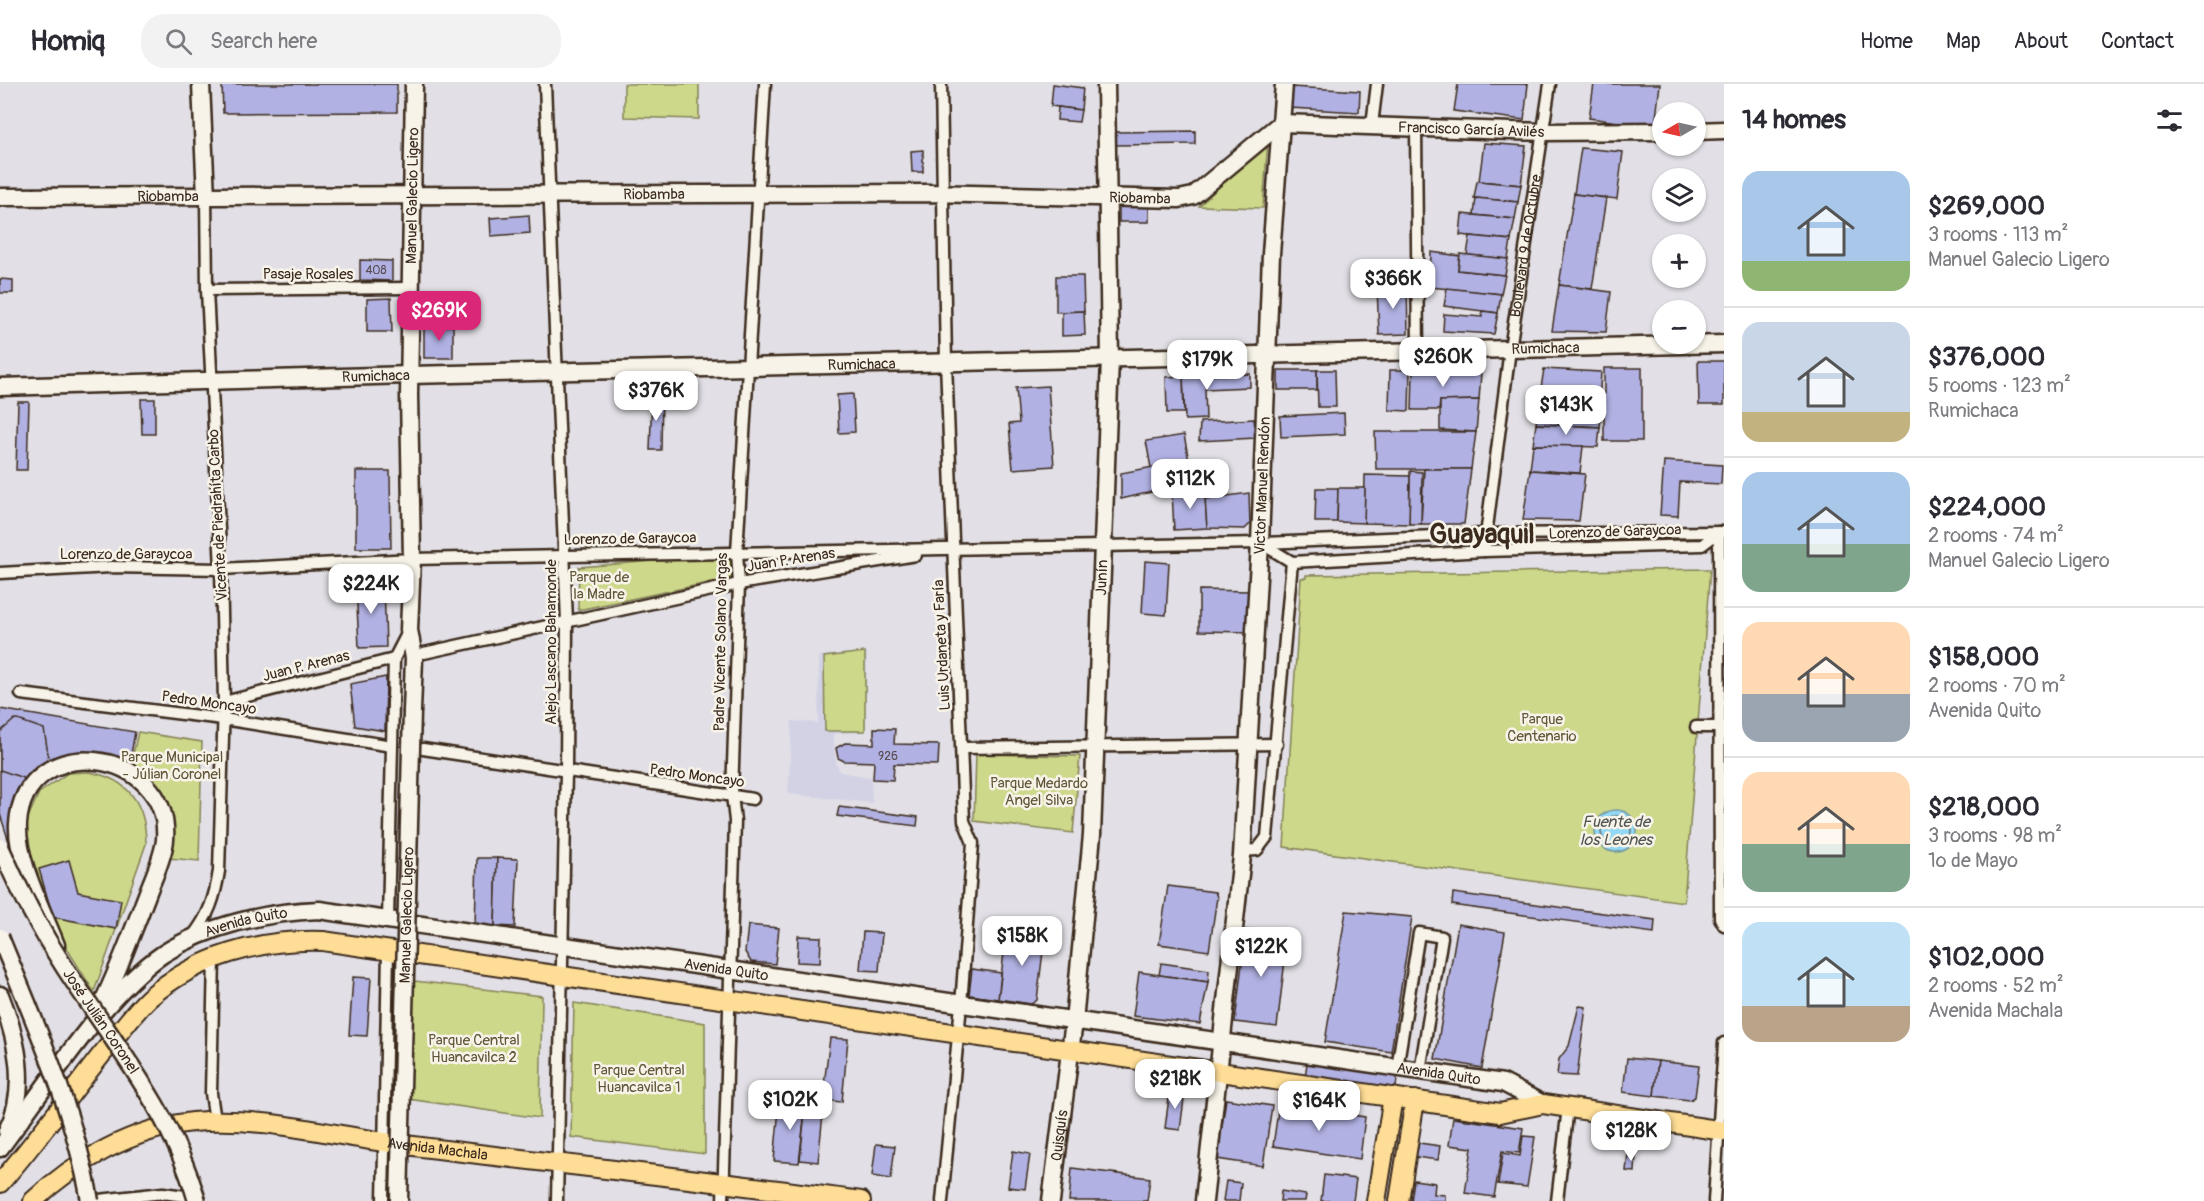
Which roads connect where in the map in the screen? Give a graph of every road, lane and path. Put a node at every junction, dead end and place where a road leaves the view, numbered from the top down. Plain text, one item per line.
1 (201, 84) edge
2 (414, 84) edge
3 (545, 84) edge
4 (765, 84) edge
5 (941, 84) edge
6 (1106, 84) edge
7 (1284, 84) edge
8 (1377, 84) edge
9 (1550, 84) edge
10 (1281, 123) junction
11 (1372, 125) junction
12 (1416, 127) junction
13 (1706, 130) edge
14 (1724, 130) edge
15 (1652, 131) edge
16 (1543, 132) junction
17 (548, 193) junction
18 (942, 193) junction
19 (411, 194) junction
20 (759, 194) junction
21 (0, 197) edge
22 (206, 197) junction
23 (1106, 197) junction
24 (410, 288) junction
25 (207, 290) junction
26 (1724, 344) edge
27 (1510, 350) junction
28 (1418, 352) junction
29 (1266, 355) junction
30 (1110, 359) junction
31 (946, 362) junction
32 (746, 367) junction
33 (556, 371) junction
34 (409, 375) junction
35 (211, 380) junction
36 (0, 387) edge
37 (1722, 532) edge
38 (1486, 534) junction
39 (1260, 543) junction
40 (1104, 546) junction
41 (952, 549) junction
42 (1484, 551) junction
43 (737, 552) junction
44 (566, 555) junction
45 (412, 559) junction
46 (1292, 562) junction
47 (221, 569) junction
48 (0, 573) edge
49 (739, 584) junction
50 (567, 622) junction
51 (409, 630) junction
52 (424, 653) dead end
53 (394, 659) junction
54 (21, 694) dead end
55 (224, 702) junction
56 (223, 719) junction
57 (1696, 727) dead end
58 (1722, 727) edge
59 (1277, 744) junction
60 (1247, 745) junction
61 (392, 746) junction
62 (962, 748) junction
63 (1095, 748) junction
64 (423, 749) dead end
65 (566, 772) junction
66 (732, 795) junction
67 (753, 800) dead end
68 (0, 847) edge
69 (1242, 851) junction
70 (388, 920) junction
71 (1724, 925) edge
72 (0, 937) edge
73 (190, 939) junction
74 (562, 946) junction
75 (388, 951) junction
76 (214, 958) junction
77 (63, 966) junction
78 (731, 971) junction
79 (562, 977) junction
80 (0, 995) edge
81 (730, 1001) junction
82 (962, 1005) junction
83 (1074, 1021) junction
84 (88, 1032) junction
85 (958, 1034) junction
86 (1222, 1042) junction
87 (1724, 1043) edge
88 (1070, 1050) junction
89 (1397, 1068) junction
90 (1067, 1071) joint
91 (1420, 1071) junction
92 (1219, 1072) junction
93 (1394, 1097) junction
94 (1415, 1100) junction
95 (1543, 1104) junction
96 (1568, 1107) junction
97 (216, 1121) junction
98 (1721, 1131) edge
99 (0, 1143) edge
100 (385, 1143) junction
101 (0, 1148) edge
102 (558, 1164) junction
103 (724, 1182) junction
104 (0, 1183) edge
105 (163, 1197) edge
106 (135, 1198) edge
107 (33, 1201) edge
108 (90, 1201) edge
109 (196, 1201) edge
110 (203, 1201) edge
111 (383, 1201) edge
112 (399, 1201) edge
113 (557, 1201) edge
114 (723, 1201) edge
115 (861, 1201) edge
116 (942, 1201) edge
117 (1051, 1201) edge
118 (1204, 1201) edge
119 (1376, 1201) edge
120 (1399, 1201) edge
121 (1557, 1201) edge
122 (1714, 1201) edge

1 - 22 street, Vicente de Piedrahíta Carbo
2 - 19 street, Manuel Galecio Ligero
3 - 17 street, Alejo Lascano Bahamonde
4 - 20 street, Padre Vicente Solano Vargas
5 - 18 street, Luis Urdaneta y Faría
6 - 23 street, Junín
7 - 10 street, Victor Manuel Rendón
8 - 11 street
9 - 16 street, Boulevard 9 de Octubre
10 - 11 street, Francisco García Avilés
10 - 23 street, Riobamba
10 - 29 street, Victor Manuel Rendón
11 - 12 street, Francisco García Avilés
12 - 16 street, Francisco García Avilés
12 - 28 street
13 - 14 street
15 - 16 street, Francisco García Avilés
16 - 27 street, Boulevard 9 de Octubre
17 - 19 street, Riobamba
17 - 20 street, Riobamba
17 - 33 street, Alejo Lascano Bahamonde
18 - 20 street, Riobamba
18 - 23 street, Riobamba
18 - 31 street, Luis Urdaneta y Faría
19 - 22 street, Riobamba
19 - 24 street, Manuel Galecio Ligero
20 - 32 street, Padre Vicente Solano Vargas
21 - 22 street, Riobamba
22 - 25 street, Vicente de Piedrahíta Carbo
23 - 30 street, Junín
24 - 25 street, Pasaje Rosales
24 - 34 street, Manuel Galecio Ligero
25 - 35 street, Vicente de Piedrahíta Carbo
26 - 27 street, Rumichaca
27 - 28 street, Rumichaca
27 - 38 street, Boulevard 9 de Octubre
28 - 29 street, Rumichaca
29 - 30 street, Rumichaca
29 - 39 street, Victor Manuel Rendón
30 - 31 street, Rumichaca
30 - 40 street, Junín
31 - 32 street, Rumichaca
31 - 41 street, Luis Urdaneta y Faría
32 - 33 street, Rumichaca
32 - 43 street, Padre Vicente Solano Vargas
33 - 34 street, Rumichaca
33 - 44 street, Alejo Lascano Bahamonde
34 - 35 street, Rumichaca
34 - 45 street, Manuel Galecio Ligero
35 - 36 street, Rumichaca
35 - 47 street, Vicente de Piedrahíta Carbo
37 - 38 street, Lorenzo de Garaycoa
37 - 42 street, Lorenzo de Garaycoa
37 - 58 street
38 - 39 street, Lorenzo de Garaycoa
38 - 42 street, Boulevard 9 de Octubre
39 - 40 street, Lorenzo de Garaycoa
39 - 46 street
39 - 60 street, Victor Manuel Rendón
40 - 41 street, Lorenzo de Garaycoa
40 - 63 street, Junín
41 - 43 street, Lorenzo de Garaycoa
41 - 49 street, Juan P. Arenas
41 - 62 street, Luis Urdaneta y Faría
42 - 46 street, Lorenzo de Garaycoa
43 - 44 street, Lorenzo de Garaycoa
43 - 49 street, Padre Vicente Solano Vargas
44 - 45 street, Lorenzo de Garaycoa
44 - 50 street, Alejo Lascano Bahamonde
45 - 47 street, Lorenzo de Garaycoa
45 - 51 street, Manuel Galecio Ligero
46 - 59 street
47 - 48 street, Lorenzo de Garaycoa
47 - 55 street, Vicente de Piedrahíta Carbo
49 - 50 street, Juan P. Arenas
49 - 66 street, Padre Vicente Solano Vargas
50 - 52 street, Juan P. Arenas
50 - 65 street, Alejo Lascano Bahamonde
51 - 53 street, Manuel Galecio Ligero
51 - 112 street, Manuel Galecio Ligero, bridge
53 - 55 street, Juan P. Arenas
53 - 61 street, Manuel Galecio Ligero
54 - 56 street, Pedro Moncayo
55 - 56 street, Vicente de Piedrahíta Carbo
56 - 61 street, Pedro Moncayo
56 - 73 street, Vicente de Piedrahíta Carbo
57 - 58 street
58 - 71 street
59 - 60 street
59 - 69 street
60 - 63 street
60 - 69 street, Victor Manuel Rendón
61 - 70 street, Manuel Galecio Ligero
62 - 63 street
62 - 82 street, Luis Urdaneta y Faría
63 - 83 street, Junín
64 - 65 street, Pedro Moncayo
65 - 66 street, Pedro Moncayo
65 - 74 street, Alejo Lascano Bahamonde
66 - 67 street, Pedro Moncayo
66 - 78 street, Padre Vicente Solano Vargas
68 - 77 street, José Julián Coronel, bridge
69 - 86 street, Victor Manuel Rendón
70 - 73 street, Avenida Quito
70 - 74 street, Avenida Quito
72 - 108 street, bridge
73 - 84 street, Avenida Quito
74 - 78 street, Avenida Quito
74 - 79 street, Alejo Lascano Bahamonde
75 - 76 main road, Avenida Quito
75 - 79 main road, Avenida Quito
75 - 100 street, Manuel Galecio Ligero
76 - 97 street
76 - 104 main road, Avenida Quito
77 - 84 street, bridge
77 - 109 street, José Julián Coronel, bridge
78 - 81 street, Padre Vicente Solano Vargas
78 - 82 street, Avenida Quito
79 - 81 main road, Avenida Quito
79 - 102 street, Alejo Lascano Bahamonde
80 - 99 street
81 - 85 main road, Avenida Quito
81 - 103 street, Padre Vicente Solano Vargas
82 - 83 street, Avenida Quito
82 - 85 street, Luis Urdaneta y Faría
83 - 86 street, Avenida Quito
83 - 88 street, Junín
84 - 101 street, Avenida Quito
85 - 88 main road, Avenida Quito
85 - 116 street, Luis Urdaneta y Faría
86 - 89 street, Avenida Quito
86 - 92 street, Victor Manuel Rendón
87 - 98 street
88 - 90 street, Junín
88 - 92 main road, Avenida Quito
89 - 91 street, Avenida Quito
89 - 91 street
90 - 117 street, Quisquís
91 - 95 street, Avenida Quito
92 - 93 main road, Avenida Quito
92 - 118 street, Victor Manuel Rendón
93 - 94 main road, Avenida Quito
93 - 119 main road
94 - 95 main road, Avenida Quito
94 - 120 main road
95 - 96 main road, Avenida Quito
96 - 98 main road, Avenida Quito
96 - 121 street
97 - 100 main road, Avenida Machala
97 - 107 main road, Avenida Machala
98 - 122 street
100 - 102 main road, Avenida Machala
100 - 111 street, Manuel Galecio Ligero
102 - 103 main road, Avenida Machala
102 - 113 street, Alejo Lascano Bahamonde
103 - 114 street, Padre Vicente Solano Vargas
103 - 115 main road, Avenida Machala
105 - 106 street
105 - 110 street
106 - 108 street

